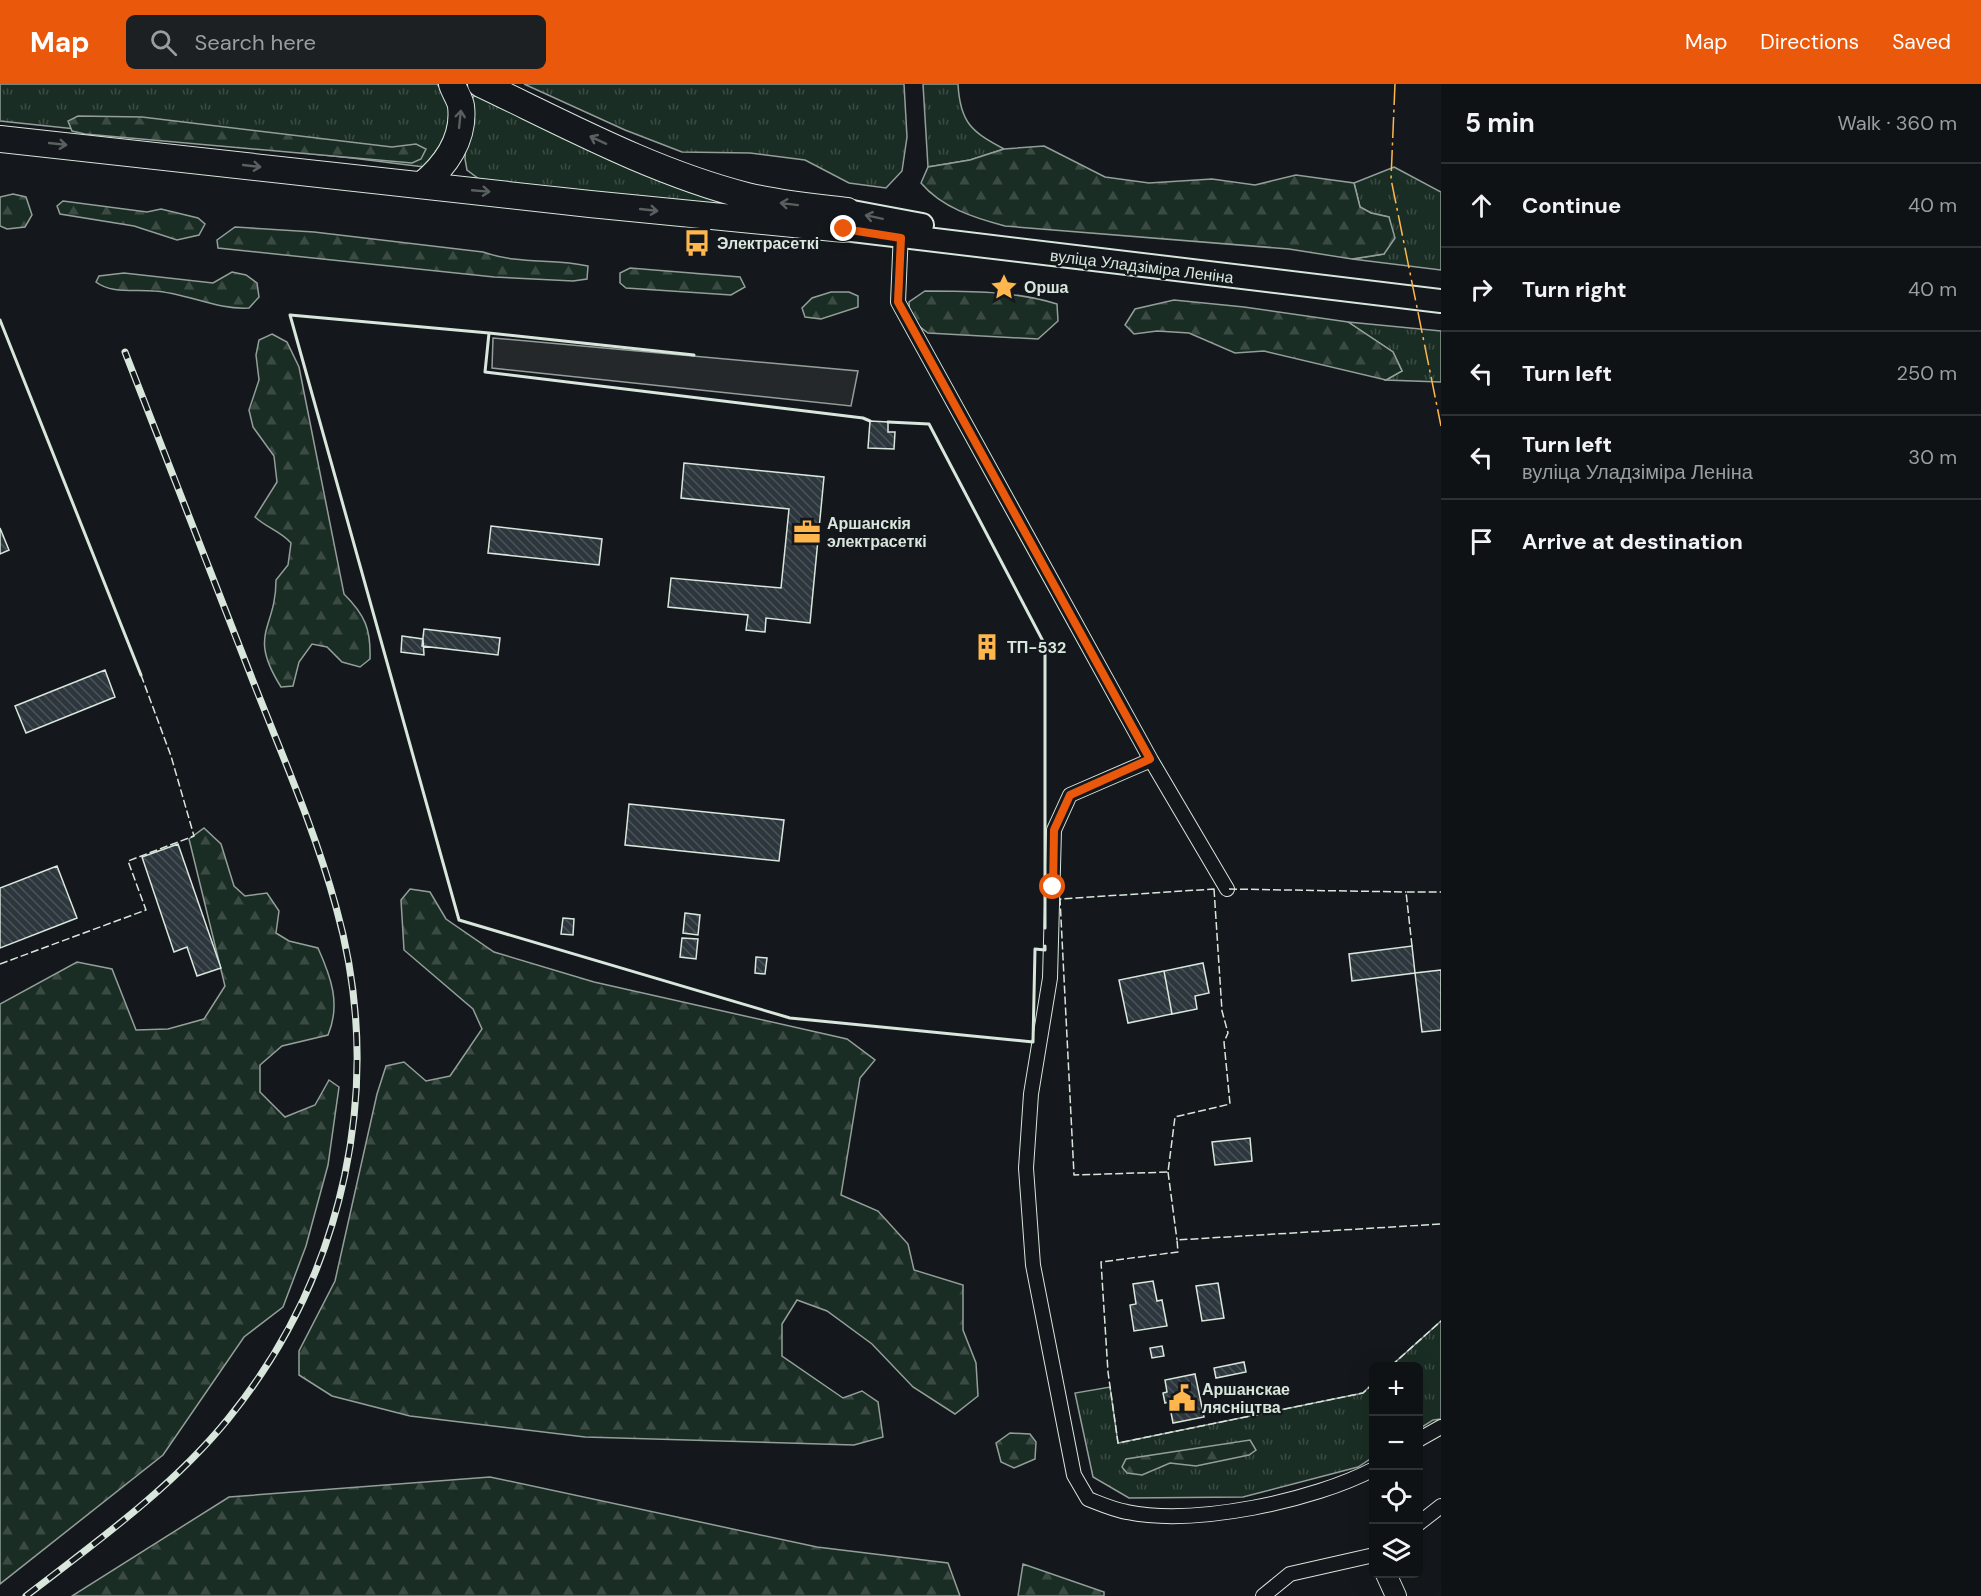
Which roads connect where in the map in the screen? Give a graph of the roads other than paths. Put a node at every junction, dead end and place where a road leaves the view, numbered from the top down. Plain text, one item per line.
1 (452, 84) edge
2 (481, 84) edge
3 (0, 138) edge
4 (422, 185) junction
5 (845, 220) junction
6 (901, 230) junction
7 (1441, 291) edge
8 (1441, 300) edge
9 (1150, 759) junction
10 (1227, 889) dead end
11 (1441, 1427) edge
12 (1423, 1438) edge
13 (1372, 1470) edge
14 (1441, 1506) edge
15 (1423, 1521) edge
16 (1369, 1556) edge
17 (1388, 1578) edge
18 (1263, 1596) edge
19 (1396, 1596) edge

4 -> 1 highway
5 -> 2 highway
3 -> 4 highway
4 -> 5 highway
5 - 6 main road, вуліца Уладзіміра Леніна
6 - 7 main road, вуліца Уладзіміра Леніна
6 - 8 main road, вуліца Уладзіміра Леніна
6 - 9 street
9 - 10 street
9 - 13 street
11 - 12 street
14 - 15 street
16 - 18 street
17 - 19 street

